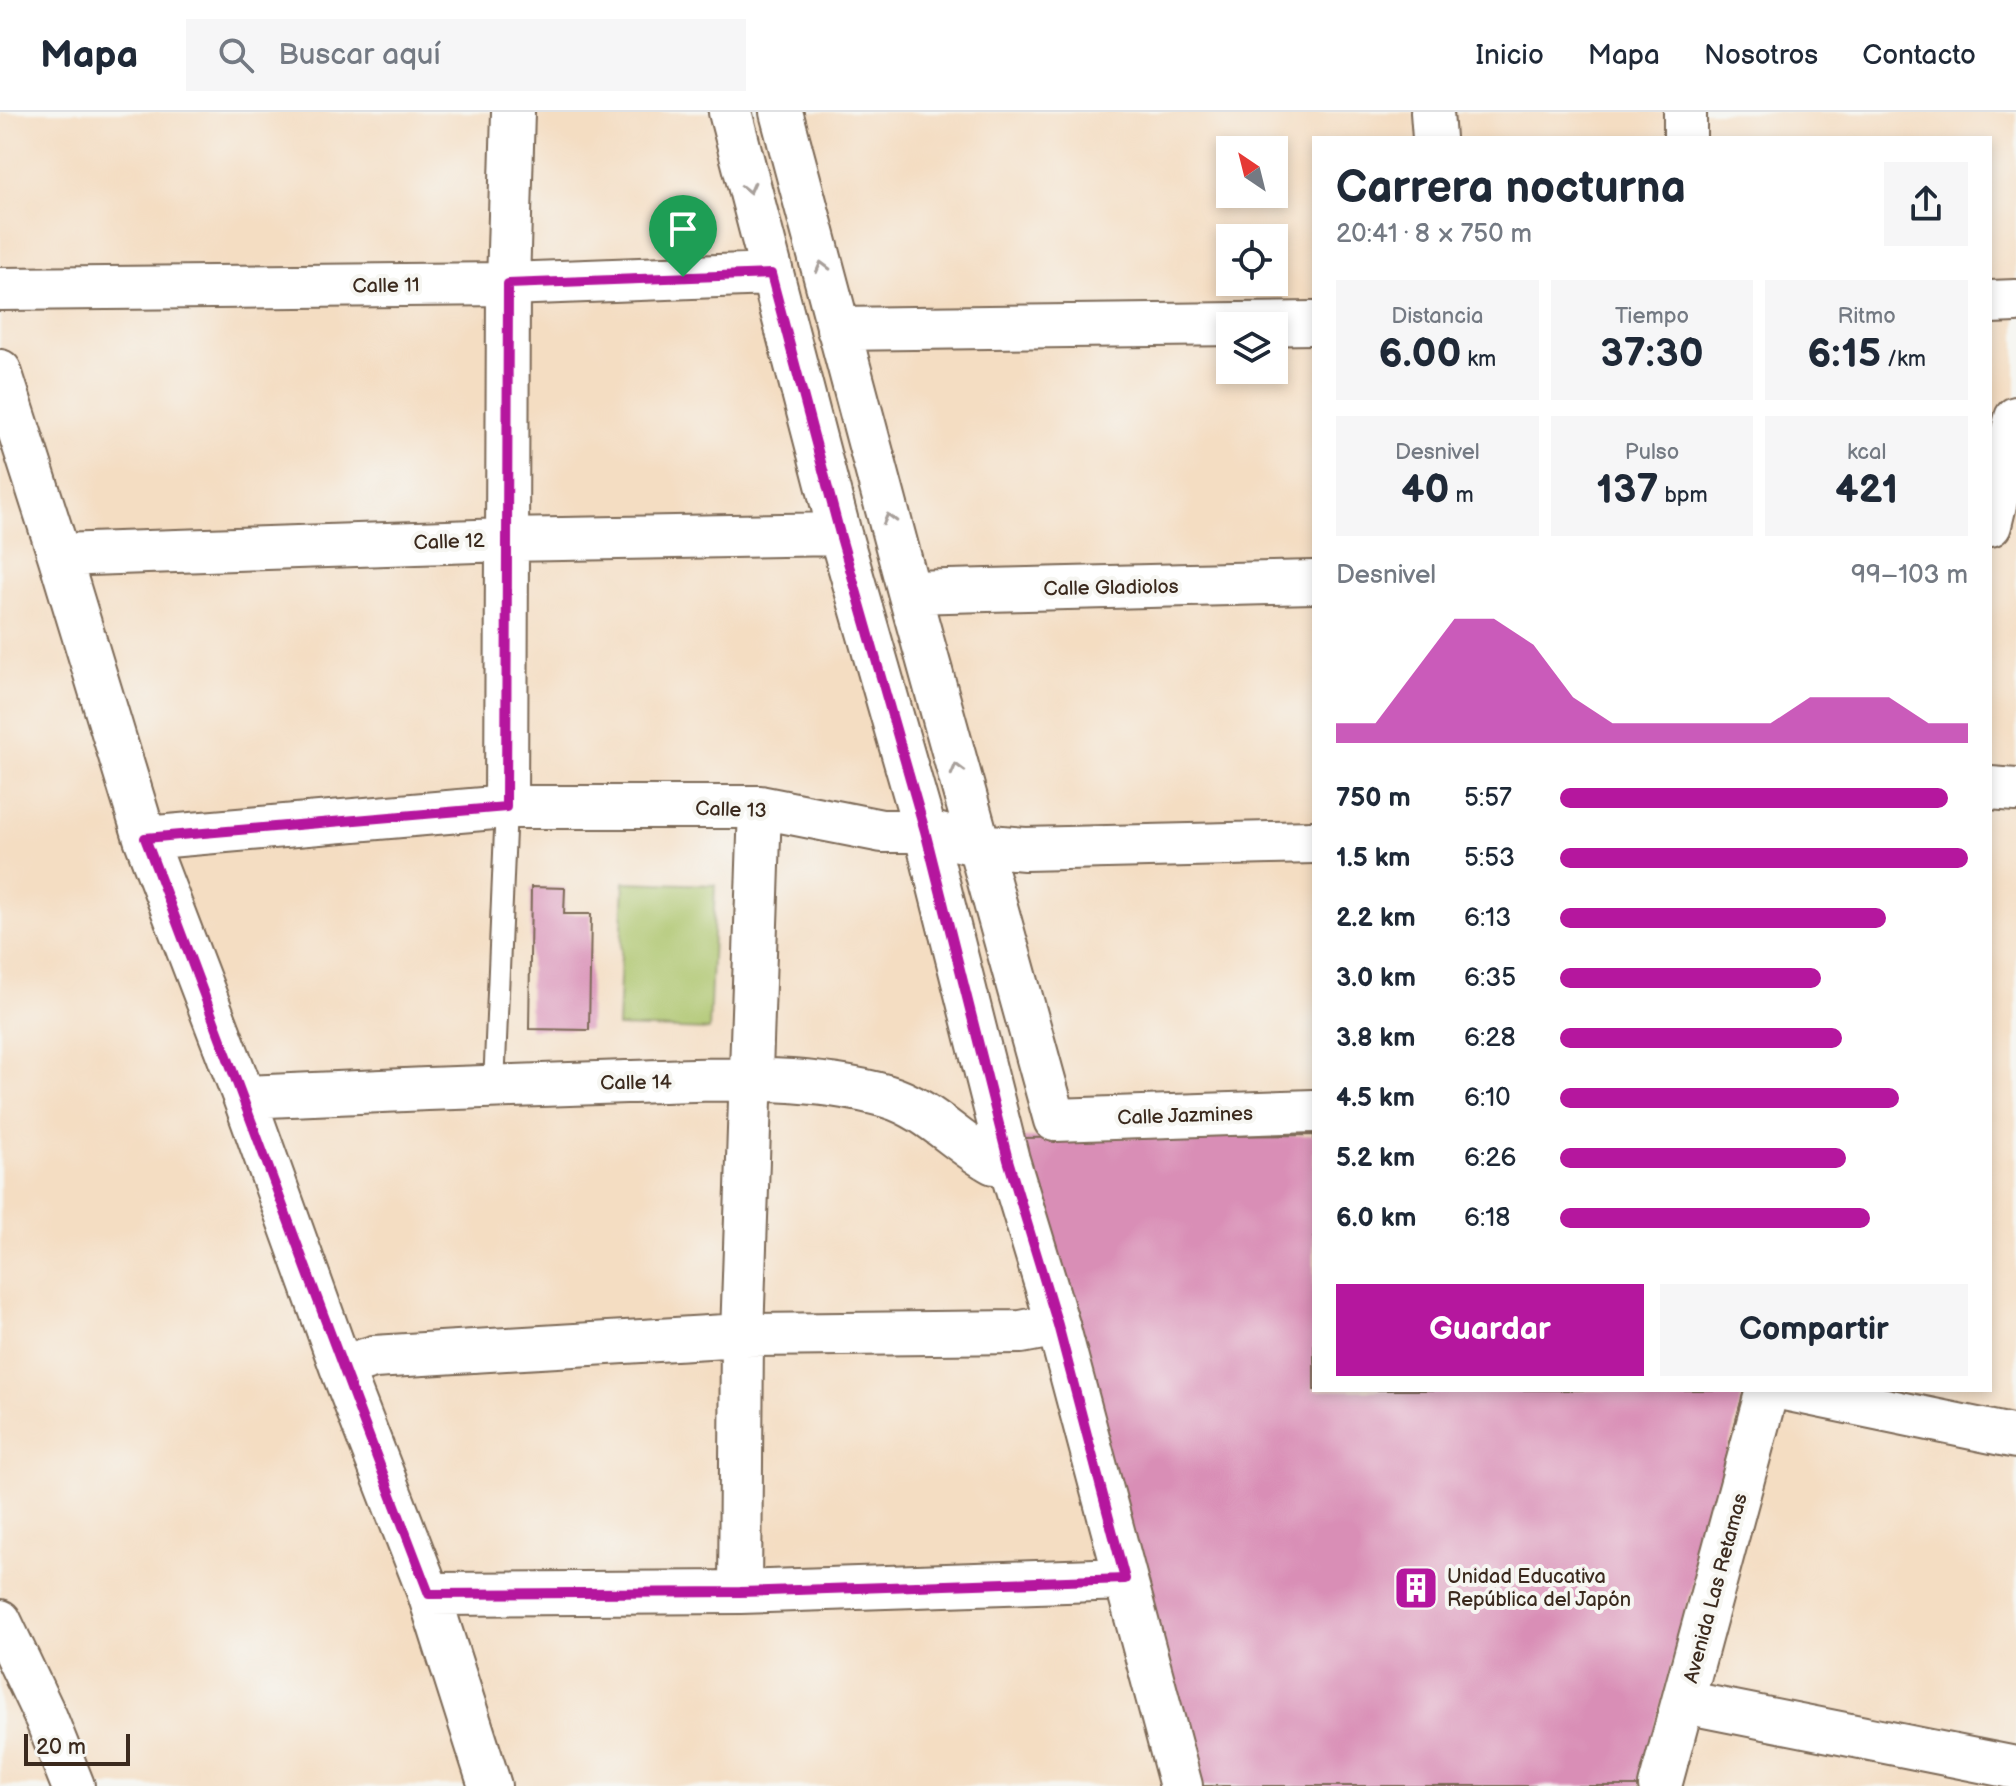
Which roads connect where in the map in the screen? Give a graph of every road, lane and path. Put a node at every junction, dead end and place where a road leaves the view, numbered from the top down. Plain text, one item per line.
1 (513, 112) edge
2 (730, 112) edge
3 (781, 112) edge
4 (1432, 112) edge
5 (1685, 112) edge
6 (1434, 136) edge
7 (1685, 136) edge
8 (771, 274) junction
9 (508, 284) junction
10 (0, 289) edge
11 (2016, 301) edge
12 (1992, 302) edge
13 (1312, 323) edge
14 (838, 329) junction
15 (0, 371) edge
16 (2016, 418) edge
17 (2011, 468) edge
18 (1992, 520) edge
19 (840, 534) junction
20 (506, 540) junction
21 (59, 555) junction
22 (1312, 582) edge
23 (909, 592) junction
24 (1992, 788) edge
25 (2016, 790) edge
26 (506, 807) junction
27 (760, 807) junction
28 (925, 831) junction
29 (145, 838) junction
30 (1312, 842) edge
31 (978, 845) junction
32 (752, 1079) junction
33 (494, 1086) junction
34 (244, 1097) junction
35 (1312, 1111) edge
36 (1008, 1160) junction
37 (1058, 1325) junction
38 (742, 1335) junction
39 (341, 1367) junction
40 (1766, 1392) edge
41 (1799, 1392) edge
42 (2016, 1437) edge
43 (1125, 1579) junction
44 (740, 1592) junction
45 (429, 1594) junction
46 (0, 1621) edge
47 (1684, 1702) junction
48 (2016, 1768) edge
49 (73, 1786) edge
50 (490, 1786) edge
51 (1181, 1786) edge
52 (1660, 1786) edge

1 - 9 street
2 -> 8 street
14 -> 3 street
4 - 6 street
5 - 7 street
8 - 9 street, Calle 11
8 - 19 street
9 - 10 street, Calle 11
9 - 20 street
11 - 12 street
13 - 14 street
23 -> 14 street
15 - 21 street
16 - 17 street
17 - 18 street
19 - 20 street, Calle 12
19 - 28 street
20 - 21 street, Calle 12
20 - 26 street
21 - 29 street
22 - 23 street, Calle Gladiolos
31 -> 23 street
24 - 25 street
26 - 27 street, Calle 13
26 - 29 street, Calle 13
26 - 33 lane
27 - 28 street, Calle 13
27 - 32 street
28 - 31 street, Calle 13
28 - 36 street
29 - 34 street
30 - 31 street, Calle 13
31 - 35 street, Calle Jazmines
32 - 33 street, Calle 14
32 - 36 street, Calle 14
32 - 38 street
33 - 34 street, Calle 14
34 - 39 street
36 - 37 street
37 - 38 street
37 - 43 street
38 - 39 street
38 - 44 street
39 - 45 street
40 - 47 street, Avenida Las Retamas
41 - 42 street
43 - 44 street
43 - 51 street
44 - 45 street
45 - 50 street
46 - 49 street
47 - 48 street
47 - 52 street, Avenida Las Retamas

